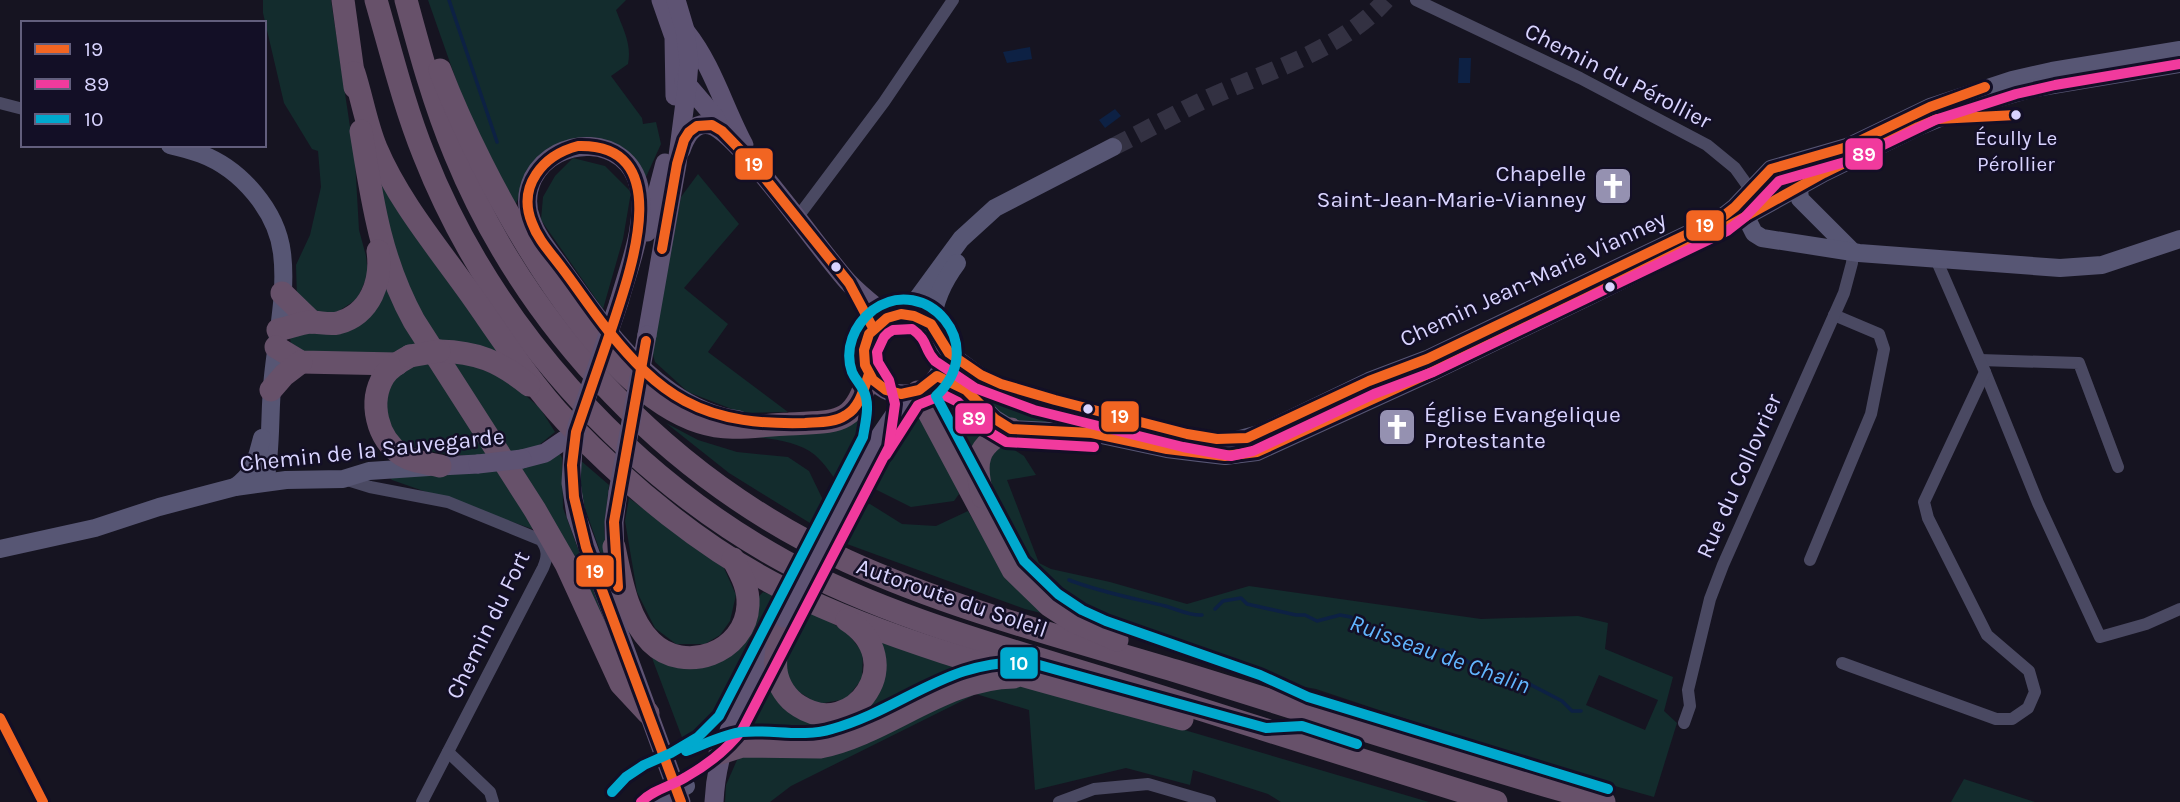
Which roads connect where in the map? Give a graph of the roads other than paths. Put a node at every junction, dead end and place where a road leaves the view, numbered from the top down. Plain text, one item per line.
1 (343, 0) edge
2 (376, 0) edge
3 (406, 0) edge
4 (418, 0) edge
5 (662, 0) edge
6 (676, 0) edge
7 (953, 0) edge
8 (1416, 0) edge
9 (685, 30) junction
10 (675, 50) junction
11 (2180, 50) edge
12 (2180, 64) edge
13 (354, 73) junction
14 (2073, 74) junction
15 (2053, 77) junction
16 (688, 87) junction
17 (0, 103) edge
18 (21, 108) edge
19 (722, 131) junction
20 (1113, 147) tunnel mouth
21 (197, 150) edge
22 (752, 162) junction
23 (1797, 162) junction
24 (677, 164) junction
25 (1054, 179) junction
26 (1798, 188) junction
27 (1750, 189) junction
28 (372, 203) junction
29 (1746, 217) junction
30 (796, 218) junction
31 (2180, 240) edge
32 (1853, 252) junction
33 (1936, 259) junction
34 (282, 293) junction
35 (619, 302) junction
36 (1834, 314) junction
37 (889, 320) junction
38 (312, 322) junction
39 (931, 325) junction
40 (277, 339) junction
41 (943, 348) junction
42 (404, 360) junction
43 (301, 362) junction
44 (1983, 366) junction
45 (869, 374) junction
46 (937, 376) junction
47 (271, 390) junction
48 (913, 393) junction
49 (1340, 395) junction
50 (548, 400) junction
51 (1326, 420) junction
52 (786, 424) junction
53 (1011, 429) junction
54 (571, 438) junction
55 (440, 466) junction
56 (2118, 467) dead end
57 (343, 479) junction
58 (265, 482) junction
59 (235, 487) junction
60 (991, 531) junction
61 (614, 547) junction
62 (0, 549) edge
63 (733, 559) junction
64 (1810, 560) dead end
65 (2180, 609) edge
66 (833, 611) junction
67 (784, 618) junction
68 (1842, 663) dead end
69 (1028, 677) junction
70 (1303, 710) junction
71 (648, 713) junction
72 (0, 718) edge
73 (1684, 723) dead end
74 (1299, 740) junction
75 (449, 752) junction
76 (720, 752) junction
77 (684, 795) edge
78 (43, 802) edge
79 (422, 802) edge
80 (493, 802) edge
81 (653, 802) edge
82 (714, 802) edge
83 (1059, 802) edge
84 (1210, 802) edge
85 (1496, 802) edge
86 (1604, 802) edge

1 - 13 highway
2 - 74 highway, Autoroute du Soleil
3 - 70 highway, Autoroute du Soleil
4 - 52 highway
5 - 10 main road
6 - 9 main road
7 - 30 street
8 - 27 street, Chemin du Pérollier
9 - 16 main road
9 - 22 main road
10 - 16 main road
10 - 35 main road
11 - 14 street, Chemin Jean-Marie Vianney
12 - 14 street, Chemin Jean-Marie Vianney
13 - 28 highway
13 - 50 highway
14 - 15 street, Chemin Jean-Marie Vianney
15 - 23 street, Chemin Jean-Marie Vianney
15 - 26 street, Chemin Jean-Marie Vianney
16 - 19 main road
16 - 24 main road
17 - 18 street
19 - 22 main road
19 - 24 main road
20 - 25 street
21 - 34 street
22 - 30 main road
23 - 26 street
23 - 27 street, Chemin Jean-Marie Vianney
24 - 61 main road, bridge
25 - 37 street
25 - 39 street
26 - 29 street, Chemin Jean-Marie Vianney
26 - 32 street
27 - 29 street
27 - 49 street, Chemin Jean-Marie Vianney
28 - 38 highway
28 - 71 highway
29 - 32 street
29 - 51 street, Chemin Jean-Marie Vianney
30 - 37 main road
31 - 33 street
32 - 33 street
32 - 36 street, Rue du Collovrier
33 - 44 street
34 - 38 highway
34 - 40 street
35 - 52 main road
35 - 54 main road, bridge
36 - 64 street
36 - 73 street, Rue du Collovrier
37 - 39 main road
37 - 45 main road
38 - 40 highway
39 - 41 main road
40 - 43 highway
40 - 47 street
41 - 46 main road
41 - 49 street, Chemin Jean-Marie Vianney
42 - 43 highway
42 - 50 highway, bridge
42 - 55 highway
43 - 47 highway
44 - 56 street
44 - 65 street
44 - 68 street
45 - 48 main road
45 - 52 highway
46 - 48 main road
46 - 53 street
47 - 58 street
47 - 59 street
48 - 60 highway
48 - 67 main road, bridge
49 - 51 street
50 - 63 highway
51 - 53 street, Chemin Jean-Marie Vianney
53 - 60 highway
54 - 55 main road, Chemin de la Sauvegarde, bridge
54 - 71 main road
55 - 57 street, Chemin de la Sauvegarde
57 - 58 street, Chemin de la Sauvegarde
57 - 75 street, Chemin du Fort
58 - 59 street, Chemin de la Sauvegarde
59 - 62 street, Chemin de la Sauvegarde
60 - 70 highway
61 - 63 highway
61 - 77 main road
63 - 66 highway
66 - 67 highway
66 - 69 highway
67 - 76 main road
69 - 74 highway
69 - 76 highway
70 - 86 highway, Autoroute du Soleil
71 - 77 main road
72 - 78 street
74 - 85 highway, Autoroute du Soleil
75 - 79 street, Chemin du Fort
75 - 80 street
76 - 82 main road
77 - 81 street
83 - 84 street

